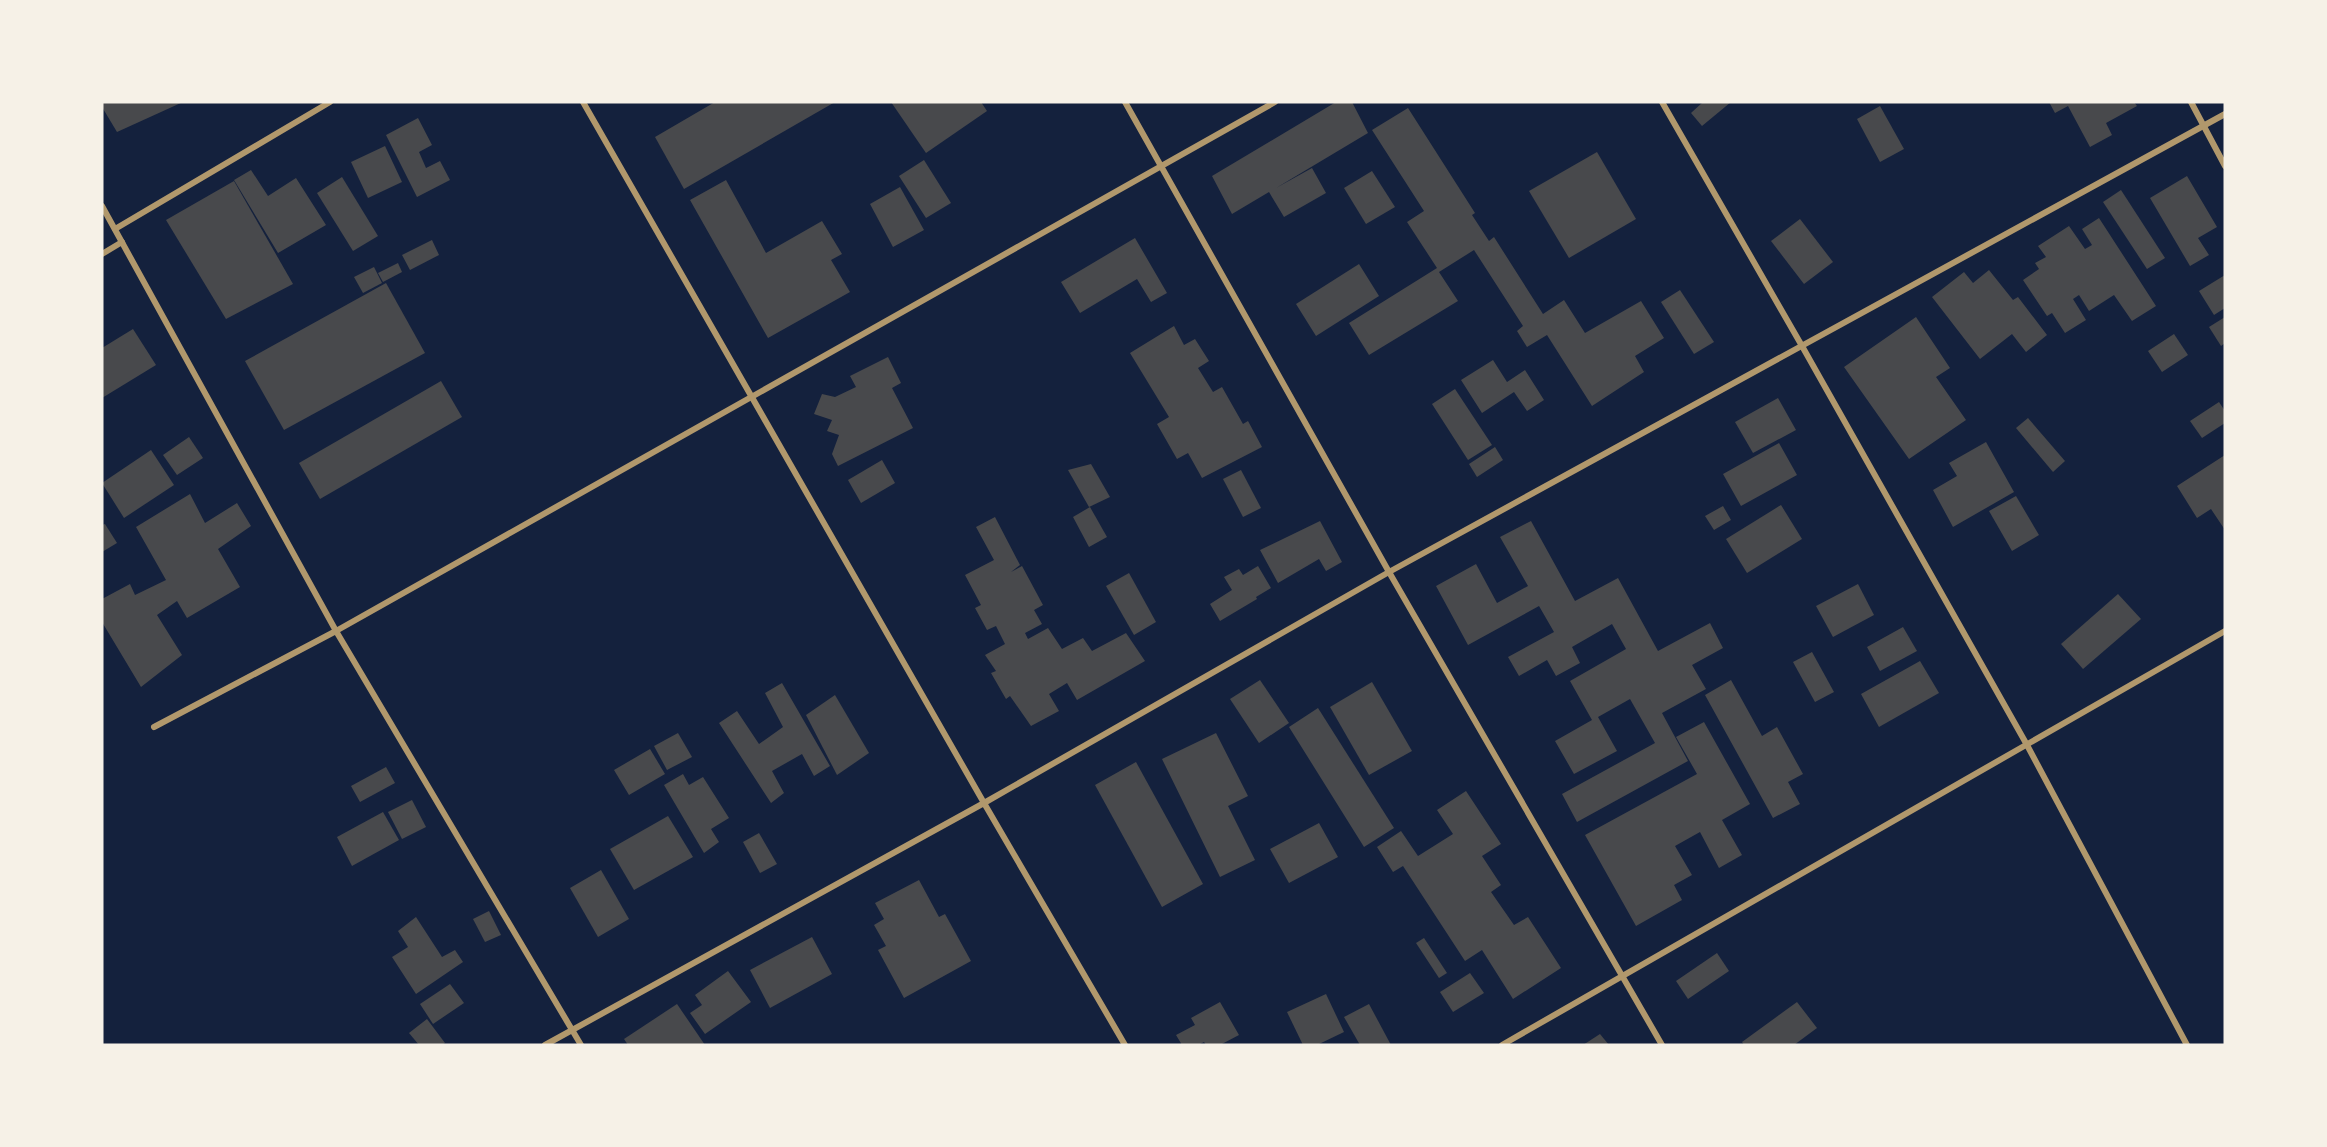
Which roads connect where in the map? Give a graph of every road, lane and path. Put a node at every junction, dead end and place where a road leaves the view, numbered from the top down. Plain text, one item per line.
1 (330, 102) edge
2 (583, 102) edge
3 (1125, 102) edge
4 (1275, 102) edge
5 (1662, 102) edge
6 (2191, 102) edge
7 (2225, 114) edge
8 (2204, 125) junction
9 (1162, 166) junction
10 (2225, 166) edge
11 (102, 206) edge
12 (116, 229) junction
13 (122, 242) junction
14 (102, 254) edge
15 (1802, 346) junction
16 (752, 398) junction
17 (1389, 572) junction
18 (336, 631) junction
19 (2225, 631) edge
20 (154, 727) dead end
21 (2027, 745) junction
22 (984, 803) junction
23 (1623, 976) junction
24 (572, 1030) junction
25 (545, 1045) edge
26 (581, 1045) edge
27 (1125, 1045) edge
28 (1502, 1045) edge
29 (1662, 1045) edge
30 (2187, 1045) edge

1 - 12 street
2 - 16 street
3 - 9 street
4 - 9 street
5 - 15 street
6 - 8 street
7 - 8 street
8 - 10 street
8 - 15 street
9 - 16 street
9 - 17 street
11 - 12 street
12 - 13 street
13 - 14 street
13 - 18 street
15 - 17 street
15 - 21 street
16 - 18 street
16 - 22 street
17 - 22 street
17 - 23 street
18 - 20 street
18 - 24 street
19 - 21 street
21 - 23 street
21 - 30 street
22 - 24 street
22 - 27 street
23 - 28 street
23 - 29 street
24 - 25 street
24 - 26 street

